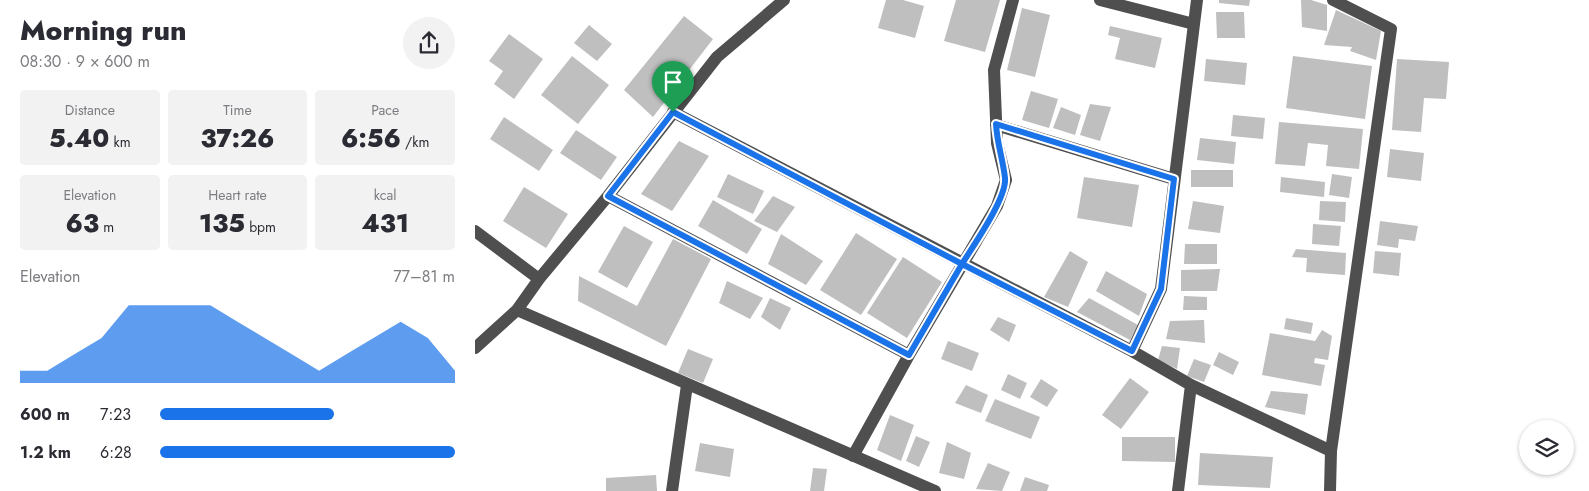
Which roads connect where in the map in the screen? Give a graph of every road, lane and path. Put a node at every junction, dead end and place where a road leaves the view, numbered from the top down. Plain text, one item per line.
1 (784, 0) edge
2 (1013, 0) edge
3 (1100, 0) edge
4 (1197, 0) edge
5 (1333, 0) edge
6 (1194, 24) junction
7 (673, 112) junction
8 (996, 124) junction
9 (1174, 179) junction
10 (608, 196) junction
11 (475, 231) edge
12 (962, 264) junction
13 (539, 279) junction
14 (517, 310) junction
15 (475, 348) edge
16 (1132, 351) junction
17 (909, 355) junction
18 (687, 385) junction
19 (1191, 385) junction
20 (1331, 451) junction
21 (853, 456) junction
22 (920, 488) edge
23 (672, 491) edge
24 (935, 491) edge
25 (1177, 491) edge
26 (1330, 491) edge

1 - 7 street
2 - 8 street
3 - 6 street
4 - 6 street
5 - 20 street
6 - 9 street
7 - 10 street
7 - 12 street
8 - 9 street
8 - 12 street
9 - 16 street
10 - 13 street
10 - 17 street
11 - 13 street
12 - 16 street
12 - 17 street
13 - 14 street
14 - 15 street
14 - 18 street
16 - 19 street
17 - 21 street
18 - 21 street
18 - 23 street
19 - 20 street
19 - 25 street
20 - 26 street
21 - 22 street
22 - 24 street

